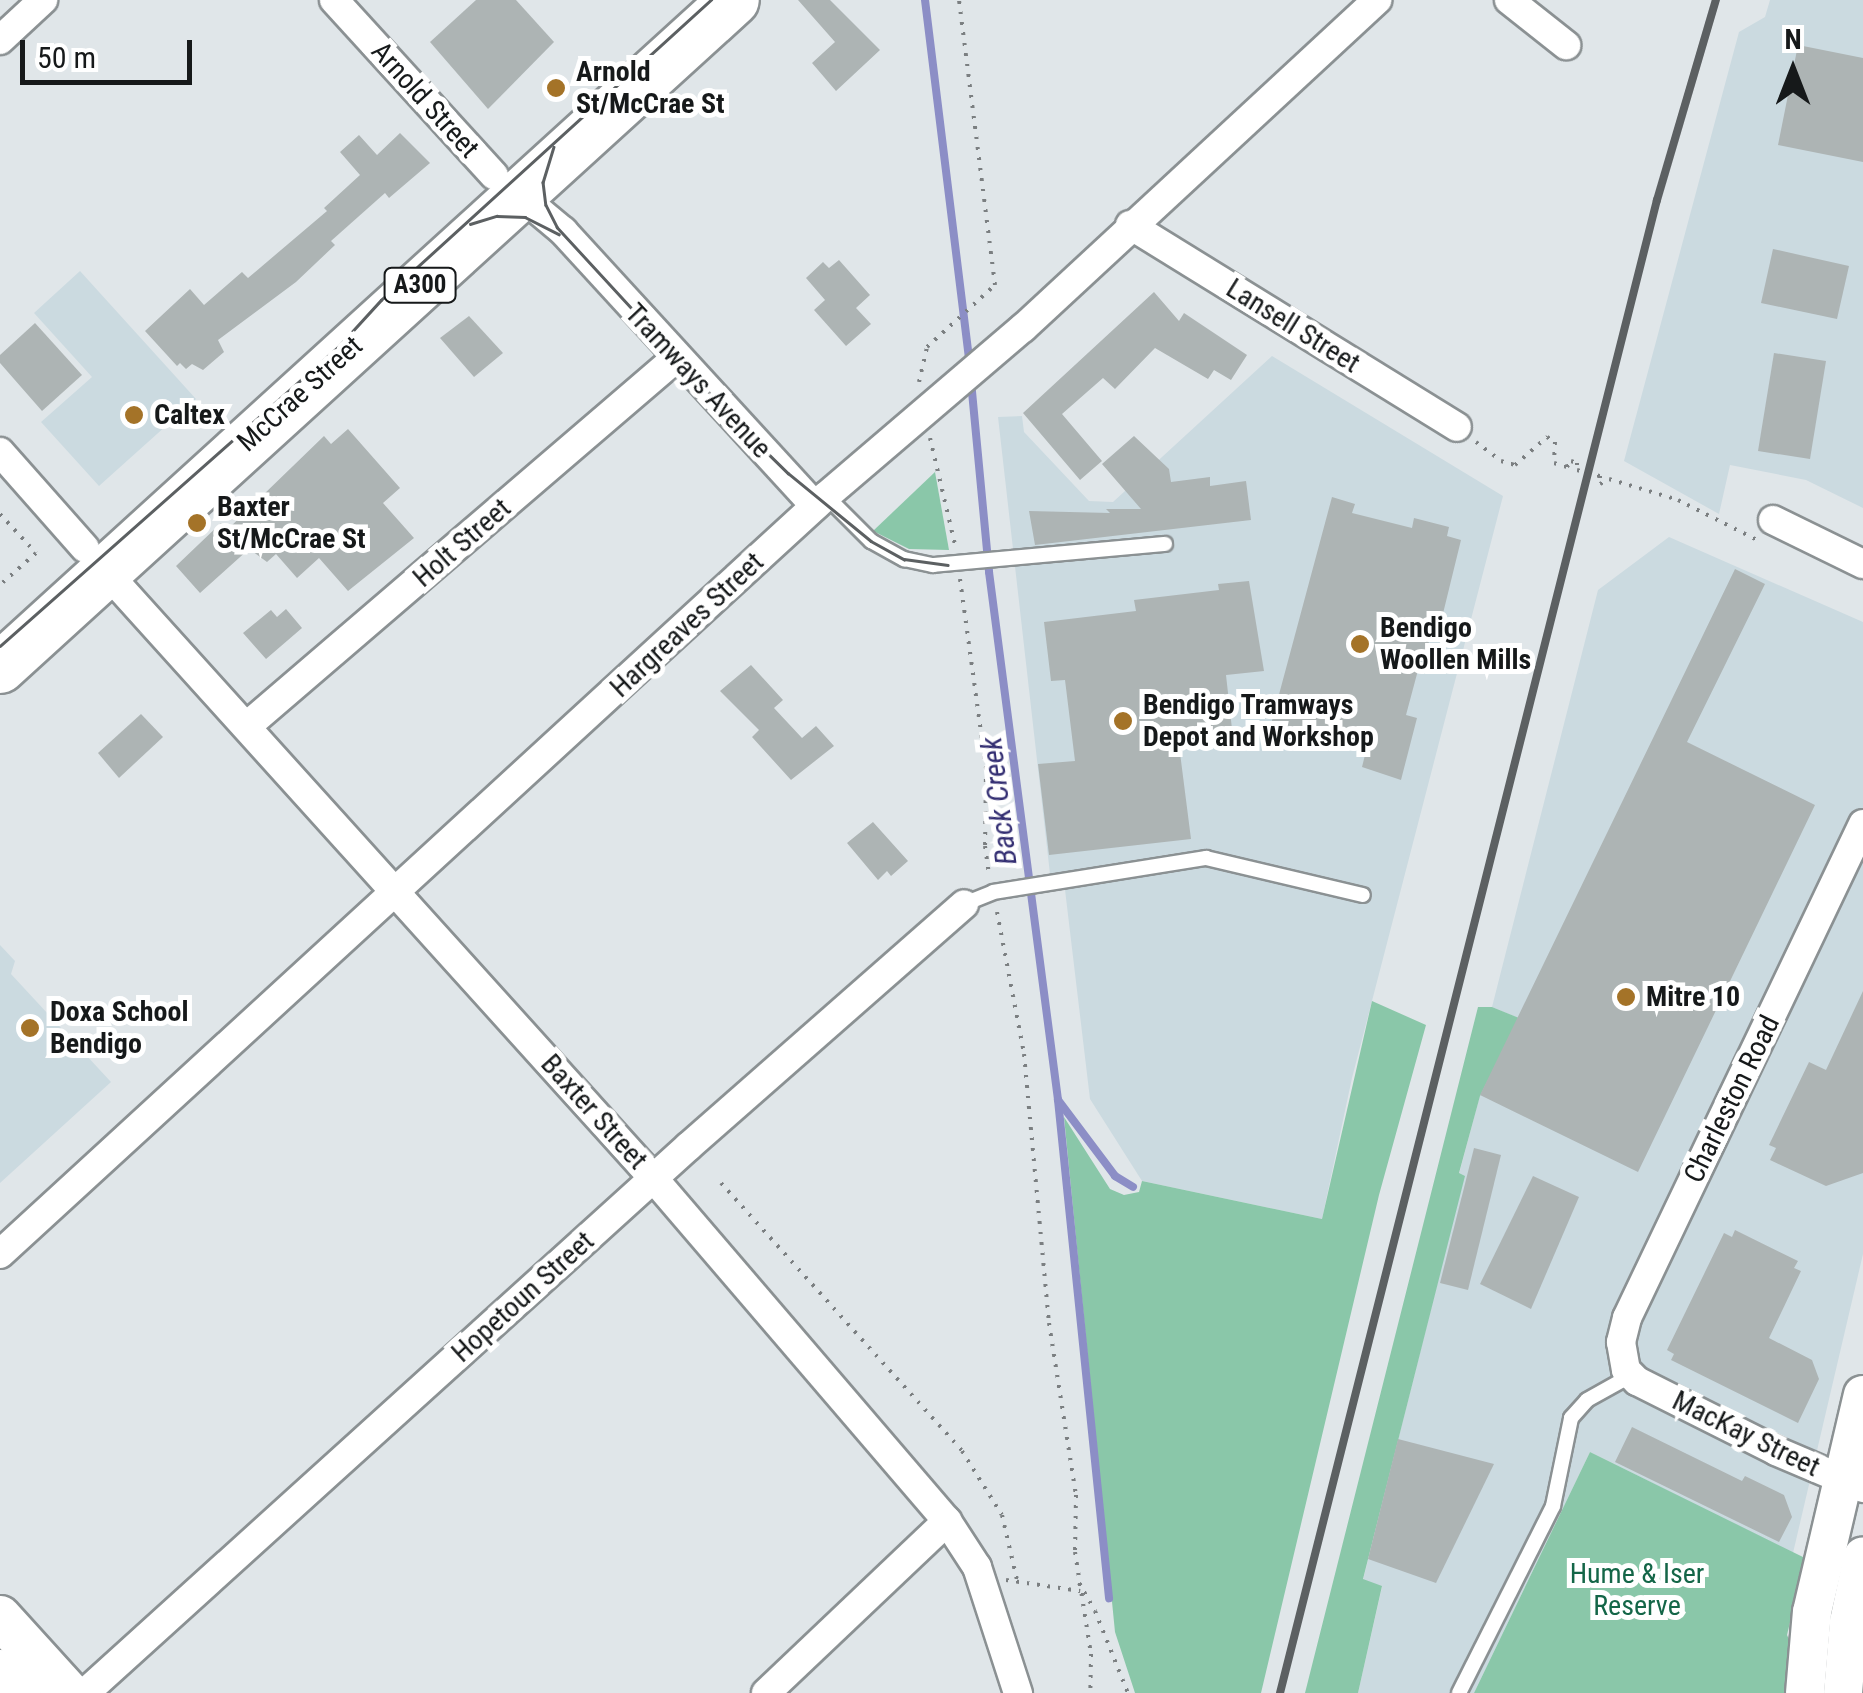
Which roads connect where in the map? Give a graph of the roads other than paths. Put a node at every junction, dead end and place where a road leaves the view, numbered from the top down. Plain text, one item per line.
1 (42, 0) edge
2 (334, 0) edge
3 (687, 0) edge
4 (734, 0) edge
5 (1377, 0) edge
6 (1509, 0) edge
7 (0, 40) edge
8 (1566, 45) dead end
9 (507, 185) junction
10 (1130, 225) junction
11 (474, 236) junction
12 (581, 255) junction
13 (676, 358) junction
14 (1456, 427) road end
15 (0, 452) edge
16 (821, 501) junction
17 (1772, 520) road end
18 (1164, 544) dead end
19 (95, 560) junction
20 (1863, 564) edge
21 (0, 624) edge
22 (0, 668) edge
23 (247, 726) junction
24 (1863, 824) edge
25 (396, 894) junction
26 (1363, 895) dead end
27 (964, 904) joint
28 (654, 1179) junction
29 (0, 1254) edge
30 (1630, 1376) junction
31 (1863, 1395) edge
32 (1853, 1484) edge
33 (947, 1521) junction
34 (1863, 1556) edge
35 (0, 1618) edge
36 (0, 1671) edge
37 (20, 1693) edge
38 (69, 1693) edge
39 (85, 1693) edge
40 (766, 1693) edge
41 (1018, 1693) edge
42 (1459, 1693) edge
43 (1804, 1693) edge
44 (1843, 1693) edge

1 - 7 street
2 - 9 street, Arnold Street
3 - 9 highway, McCrae Street / A300
4 - 9 highway, McCrae Street / A300
5 - 10 street, Hargreaves Street
6 - 8 street
9 - 11 highway, McCrae Street / A300
9 - 12 street, Tramways Avenue
9 - 19 highway, McCrae Street / A300
10 - 14 street, Lansell Street
10 - 16 street, Hargreaves Street
11 - 12 street, Tramways Avenue
11 - 19 highway, McCrae Street / A300
12 - 13 street, Tramways Avenue
13 - 16 street, Tramways Avenue
13 - 23 street, Holt Street
15 - 19 street, Baxter Street
16 - 18 lane
16 - 25 street, Hargreaves Street
17 - 20 street
19 - 21 highway, McCrae Street / A300
19 - 22 highway, McCrae Street / A300
19 - 23 street, Baxter Street
23 - 25 street, Baxter Street
24 - 30 street, Charleston Road
25 - 28 street, Baxter Street
25 - 29 street, Hargreaves Street
26 - 27 lane
27 - 28 street, Hopetoun Street
28 - 33 street, Baxter Street
28 - 39 street, Hopetoun Street
30 - 32 street, MacKay Street
30 - 42 lane
31 - 32 street
32 - 43 street
33 - 40 street
33 - 41 street, Baxter Street
34 - 44 street
35 - 38 main road
36 - 37 main road

